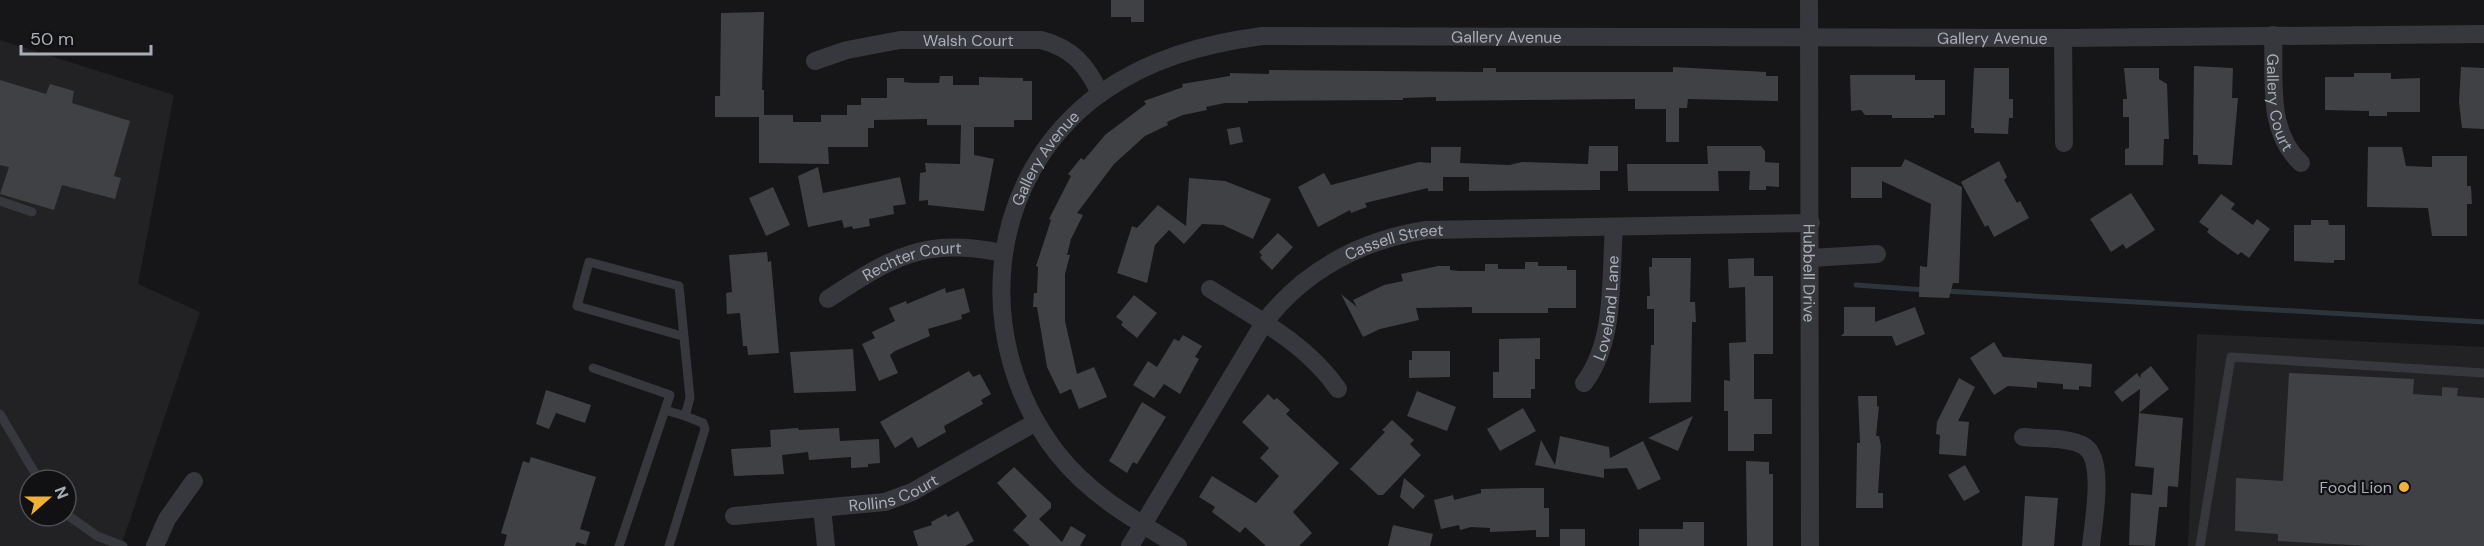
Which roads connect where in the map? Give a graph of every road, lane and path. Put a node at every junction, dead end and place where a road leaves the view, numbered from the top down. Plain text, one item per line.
1 (1809, 0) edge
2 (2484, 34) edge
3 (2273, 35) junction
4 (1810, 36) junction
5 (2063, 38) junction
6 (815, 61) dead end
7 (1100, 94) junction
8 (2064, 143) dead end
9 (2301, 162) dead end
10 (0, 201) edge
11 (32, 212) dead end
12 (1811, 223) junction
13 (1614, 228) junction
14 (1004, 254) junction
15 (1877, 254) dead end
16 (1811, 258) junction
17 (1210, 289) dead end
18 (828, 299) dead end
19 (1264, 322) junction
20 (682, 336) junction
21 (593, 368) dead end
22 (2484, 373) edge
23 (1584, 383) dead end
24 (1338, 388) dead end
25 (665, 410) junction
26 (0, 414) edge
27 (685, 416) junction
28 (1036, 422) junction
29 (2023, 437) dead end
30 (32, 468) edge
31 (194, 482) dead end
32 (822, 508) junction
33 (734, 516) dead end
34 (78, 523) edge
35 (1143, 525) junction
36 (123, 546) edge
37 (156, 546) edge
38 (619, 546) edge
39 (669, 546) edge
40 (826, 546) edge
41 (1130, 546) edge
42 (1178, 546) edge
43 (1810, 546) edge
44 (2091, 546) edge
45 (2200, 546) edge

1 - 4 street, Hubbell Drive
2 - 3 street, Gallery Avenue
3 - 5 street, Gallery Avenue
3 - 9 street, Gallery Court
4 - 5 street, Gallery Avenue
4 - 7 street, Gallery Avenue
4 - 12 street, Hubbell Drive
5 - 8 street
6 - 7 street, Walsh Court
7 - 14 street, Gallery Avenue
10 - 11 lane
12 - 13 street, Cassell Street
12 - 16 street, Hubbell Drive
13 - 19 street, Cassell Street
13 - 23 street, Loveland Lane
14 - 18 street, Rechter Court
14 - 28 street, Gallery Avenue
15 - 16 street
16 - 43 street, Hubbell Drive
17 - 19 street
19 - 24 street
19 - 35 street, Cassell Street
20 - 20 lane
20 - 27 lane
21 - 25 lane
22 - 45 lane
25 - 27 lane
25 - 38 lane
26 - 30 lane
27 - 39 lane
28 - 32 street, Rollins Court
28 - 35 street, Gallery Avenue
29 - 44 street
31 - 37 street
32 - 33 street, Rollins Court
32 - 40 street
34 - 36 lane
35 - 41 street, Cassell Street
35 - 42 street, Gallery Avenue

